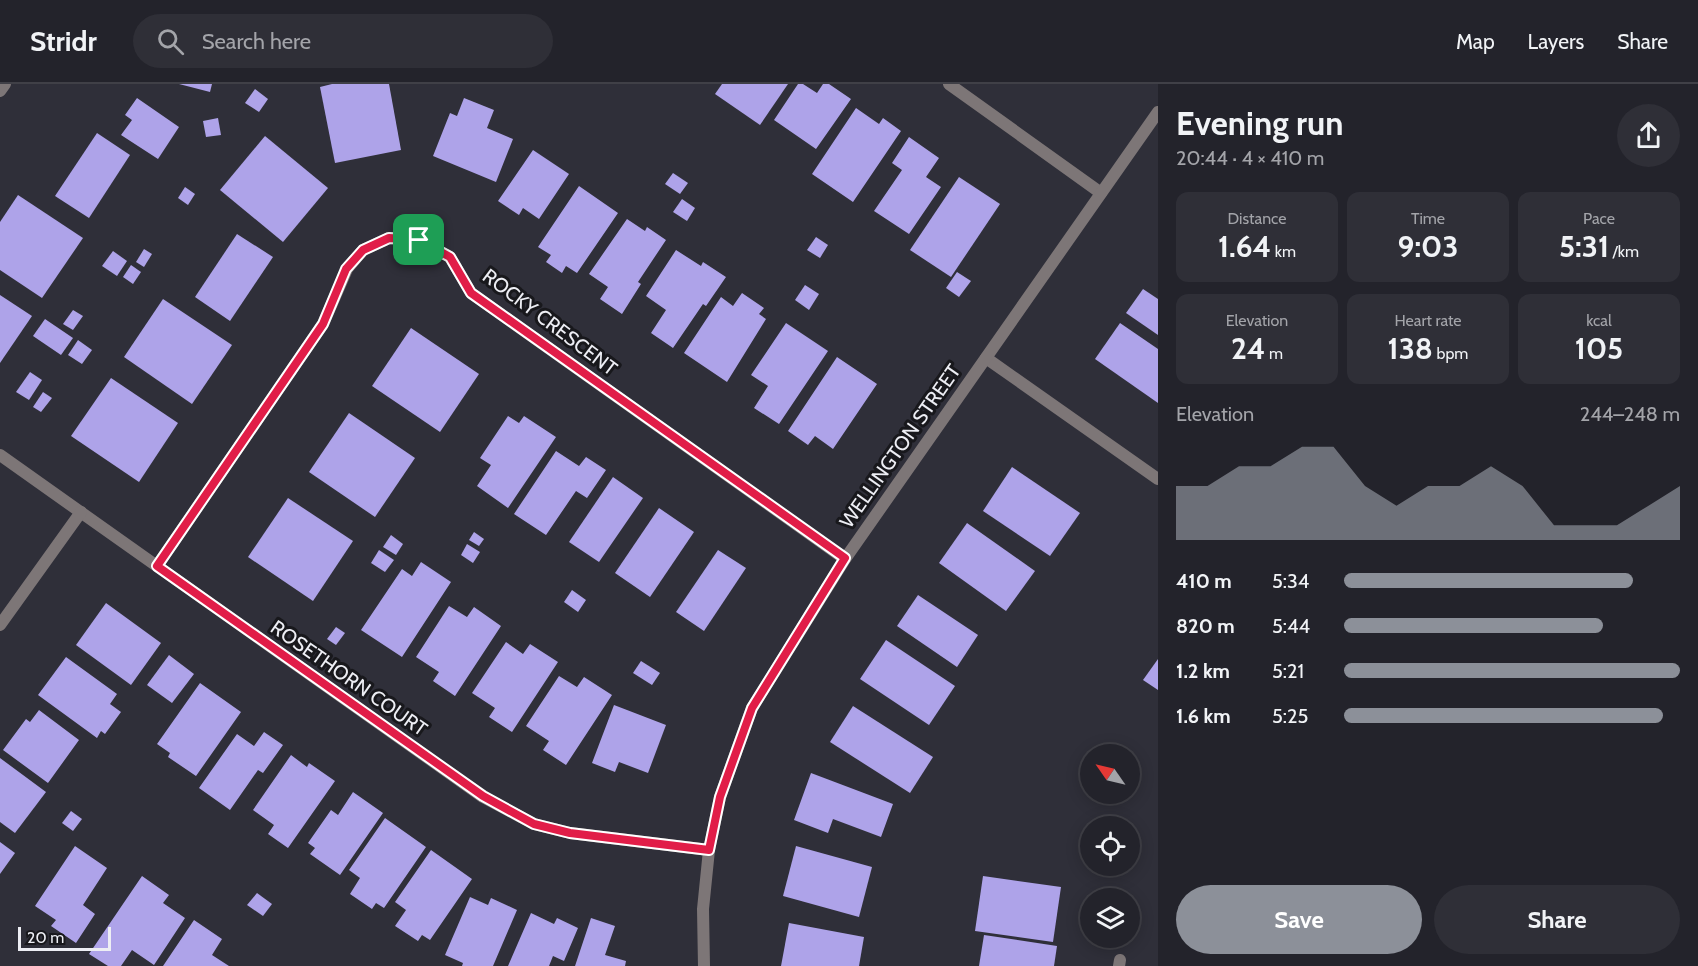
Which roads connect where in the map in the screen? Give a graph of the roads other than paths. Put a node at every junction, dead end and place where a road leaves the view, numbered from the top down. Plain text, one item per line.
1 (5, 84) edge
2 (949, 84) edge
3 (0, 91) edge
4 (1158, 112) edge
5 (1101, 193) junction
6 (986, 358) junction
7 (0, 455) edge
8 (1158, 479) edge
9 (81, 512) junction
10 (845, 558) junction
11 (157, 566) junction
12 (0, 625) edge
13 (709, 850) junction
14 (704, 966) edge

1 - 3 street
2 - 5 street
4 - 5 street, WELLINGTON STREET
5 - 6 street, WELLINGTON STREET
6 - 8 street
6 - 10 street, WELLINGTON STREET
7 - 9 street, ROSETHORN COURT
9 - 11 street, ROSETHORN COURT
9 - 12 street
10 - 11 street, ROCKY CRESCENT
10 - 13 street, WELLINGTON STREET
11 - 13 street, ROSETHORN COURT
13 - 14 street, WELLINGTON STREET

